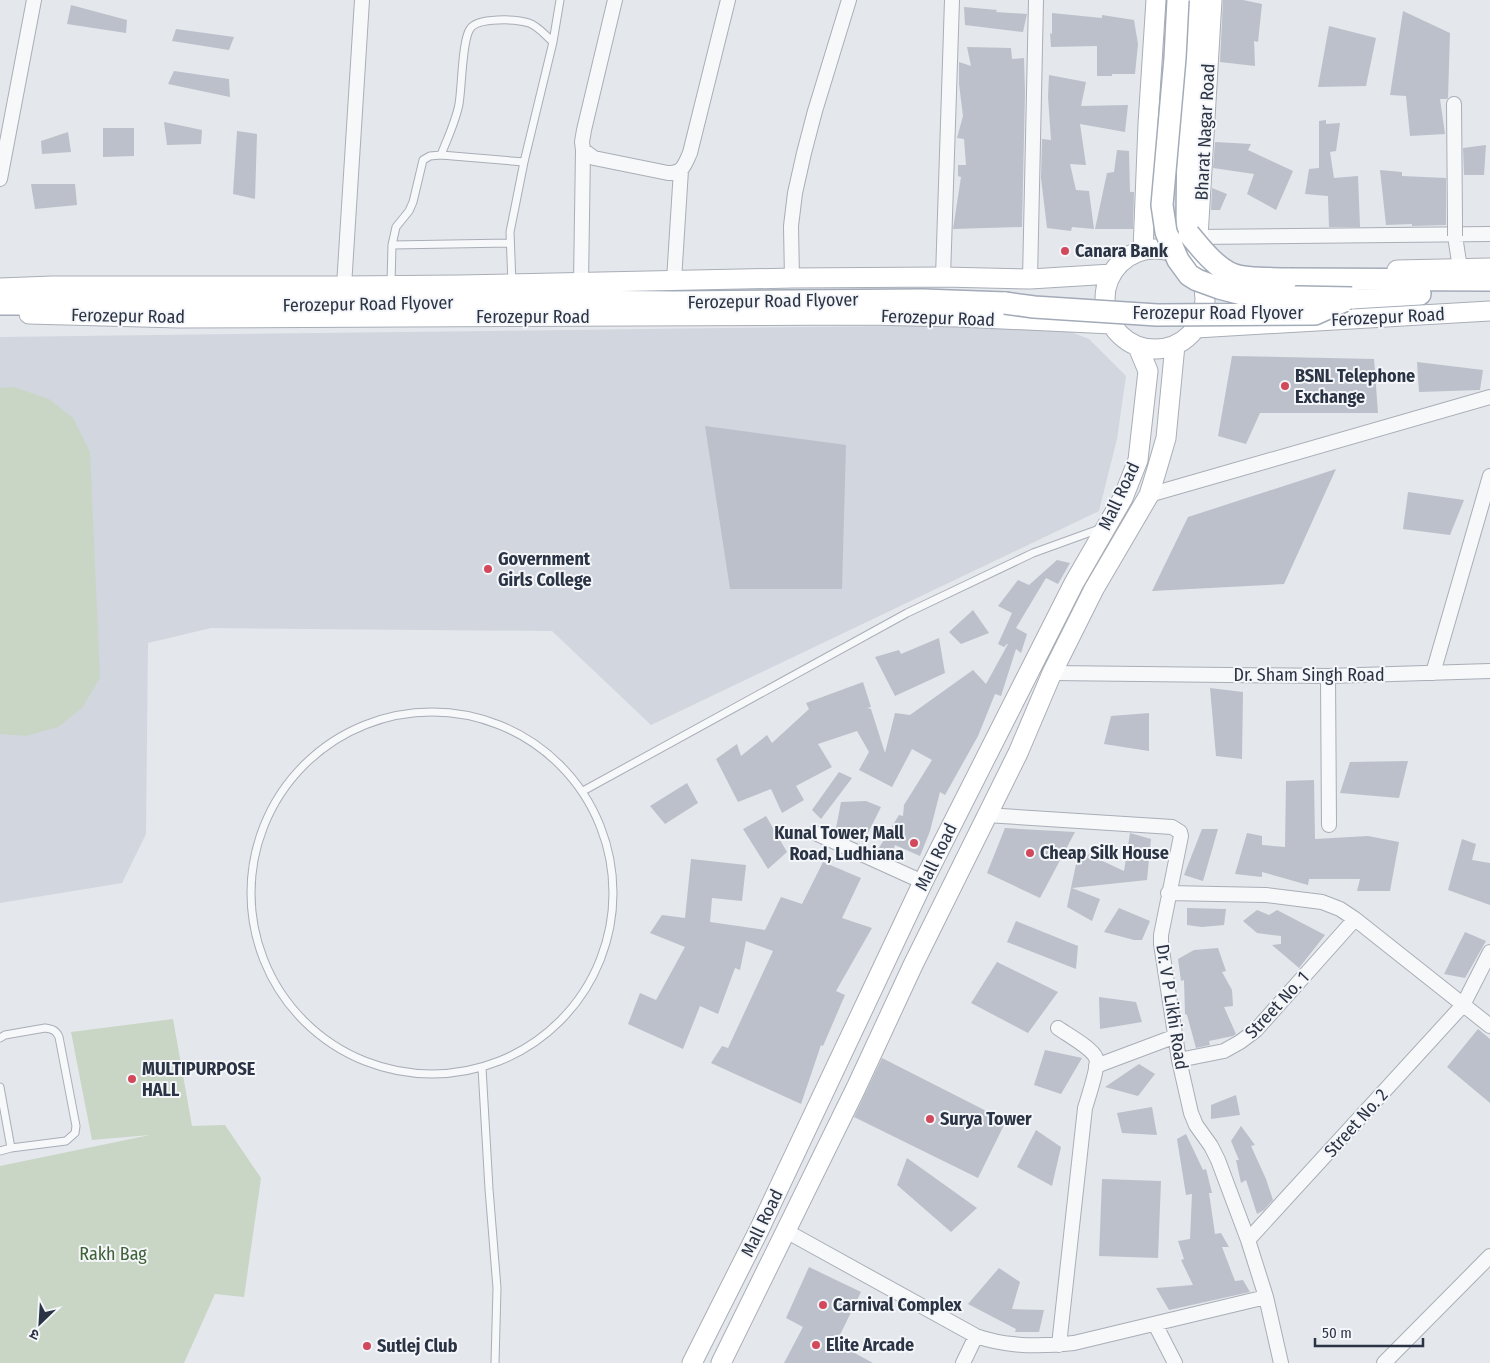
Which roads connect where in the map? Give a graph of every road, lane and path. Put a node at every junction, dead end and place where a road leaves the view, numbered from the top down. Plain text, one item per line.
1 (34, 0) edge
2 (362, 0) edge
3 (560, 0) edge
4 (615, 0) edge
5 (728, 0) edge
6 (849, 0) edge
7 (952, 0) edge
8 (1036, 0) edge
9 (1156, 0) edge
10 (1178, 0) edge
11 (1196, 0) edge
12 (1212, 0) edge
13 (552, 42) junction
14 (1454, 104) dead end
15 (583, 150) junction
16 (441, 155) junction
17 (524, 162) junction
18 (681, 170) junction
19 (0, 179) edge
20 (1490, 234) edge
21 (1193, 235) junction
22 (510, 244) junction
23 (392, 245) junction
24 (1143, 250) junction
25 (1188, 265) junction
26 (1460, 268) junction
27 (1490, 268) edge
28 (1112, 274) junction
29 (943, 276) junction
30 (792, 278) junction
31 (1024, 279) junction
32 (674, 280) junction
33 (1490, 280) edge
34 (581, 283) junction
35 (512, 284) junction
36 (390, 285) junction
37 (344, 286) junction
38 (0, 288) edge
39 (1490, 293) edge
40 (1352, 298) junction
41 (0, 304) edge
42 (1034, 307) joint
43 (1490, 311) edge
44 (1011, 312) junction
45 (0, 313) edge
46 (1112, 324) junction
47 (1196, 328) junction
48 (1175, 345) junction
49 (1138, 347) junction
50 (1490, 397) edge
51 (1490, 476) edge
52 (1149, 495) junction
53 (1107, 526) junction
54 (1490, 671) edge
55 (1052, 673) junction
56 (1433, 673) junction
57 (1328, 676) junction
58 (582, 791) junction
59 (986, 815) junction
60 (1328, 825) dead end
61 (815, 833) dead end
62 (923, 882) junction
63 (1168, 893) junction
64 (1355, 919) junction
65 (1490, 952) edge
66 (1463, 1005) junction
67 (1490, 1026) edge
68 (1058, 1028) dead end
69 (1176, 1036) junction
70 (0, 1038) edge
71 (1179, 1060) junction
72 (1096, 1066) junction
73 (482, 1068) junction
74 (0, 1087) edge
75 (11, 1148) junction
76 (0, 1151) edge
77 (786, 1231) junction
78 (1248, 1240) junction
79 (1487, 1264) edge
80 (1266, 1297) junction
81 (1155, 1324) junction
82 (976, 1336) junction
83 (1058, 1345) junction
84 (495, 1363) edge
85 (692, 1363) edge
86 (721, 1363) edge
87 (963, 1363) edge
88 (1175, 1363) edge
89 (1281, 1363) edge
90 (1384, 1363) edge

1 - 19 street
2 - 37 street
3 - 13 lane
4 - 15 street
5 - 18 street
6 - 30 street
7 - 29 street
8 - 31 street
9 - 24 main road
10 - 25 main road, bridge
11 - 21 main road
12 - 21 main road, Bharat Nagar Road
13 - 16 lane
13 - 17 lane
14 - 26 street
15 - 18 street
15 - 34 street
16 - 17 lane
16 - 23 lane
17 - 22 lane
18 - 32 street
20 - 21 street
21 - 25 main road, Bharat Nagar Road
21 - 33 main road, Ferozepur Road Flyover, bridge
22 - 23 lane
22 - 35 lane
23 - 36 lane
24 - 25 main road
24 - 28 main road
25 - 26 main road
25 - 40 main road, bridge
25 - 47 main road
26 - 27 main road
28 - 31 main road
28 - 46 main road
29 - 30 main road
29 - 31 main road
30 - 32 main road
31 - 44 main road
32 - 34 main road
34 - 35 main road
35 - 36 main road
36 - 37 main road
37 - 38 main road
39 - 40 main road, Ferozepur Road Flyover
40 - 42 main road, Ferozepur Road Flyover, bridge
41 - 44 main road, Ferozepur Road Flyover
42 - 44 main road, Ferozepur Road, bridge
43 - 47 main road, Ferozepur Road
44 - 45 main road, Ferozepur Road
44 - 46 main road, Ferozepur Road
46 - 49 main road
47 - 48 main road
48 - 49 main road
48 - 52 main road, Mall Road
49 - 53 main road, Mall Road
50 - 52 street
51 - 56 street
52 - 55 main road, Mall Road
53 - 58 lane
53 - 62 main road, Mall Road
54 - 56 street, Dr. Sham Singh Road
55 - 57 street, Dr. Sham Singh Road
55 - 59 main road, Mall Road
56 - 57 street, Dr. Sham Singh Road
57 - 60 street
58 - 73 lane
58 - 73 lane
59 - 63 street, Dr. V P Likhi Road
59 - 77 main road, Mall Road
61 - 62 street
62 - 85 main road, Mall Road
63 - 64 street
63 - 69 street, Dr. V P Likhi Road
64 - 66 street
64 - 71 street, Street No. 1
65 - 66 street, Street No. 2
66 - 67 street
66 - 78 street, Street No. 2
68 - 72 street
69 - 71 street, Dr. V P Likhi Road
69 - 72 street
70 - 75 lane
71 - 78 street, Dr. V P Likhi Road
72 - 83 street
73 - 84 lane
74 - 75 lane
75 - 76 lane
77 - 82 street
77 - 86 main road, Mall Road
78 - 80 street, Dr. V P Likhi Road
79 - 90 street
80 - 81 street
80 - 89 street, Dr. V P Likhi Road
81 - 83 street
81 - 88 street
82 - 83 street
82 - 87 street

